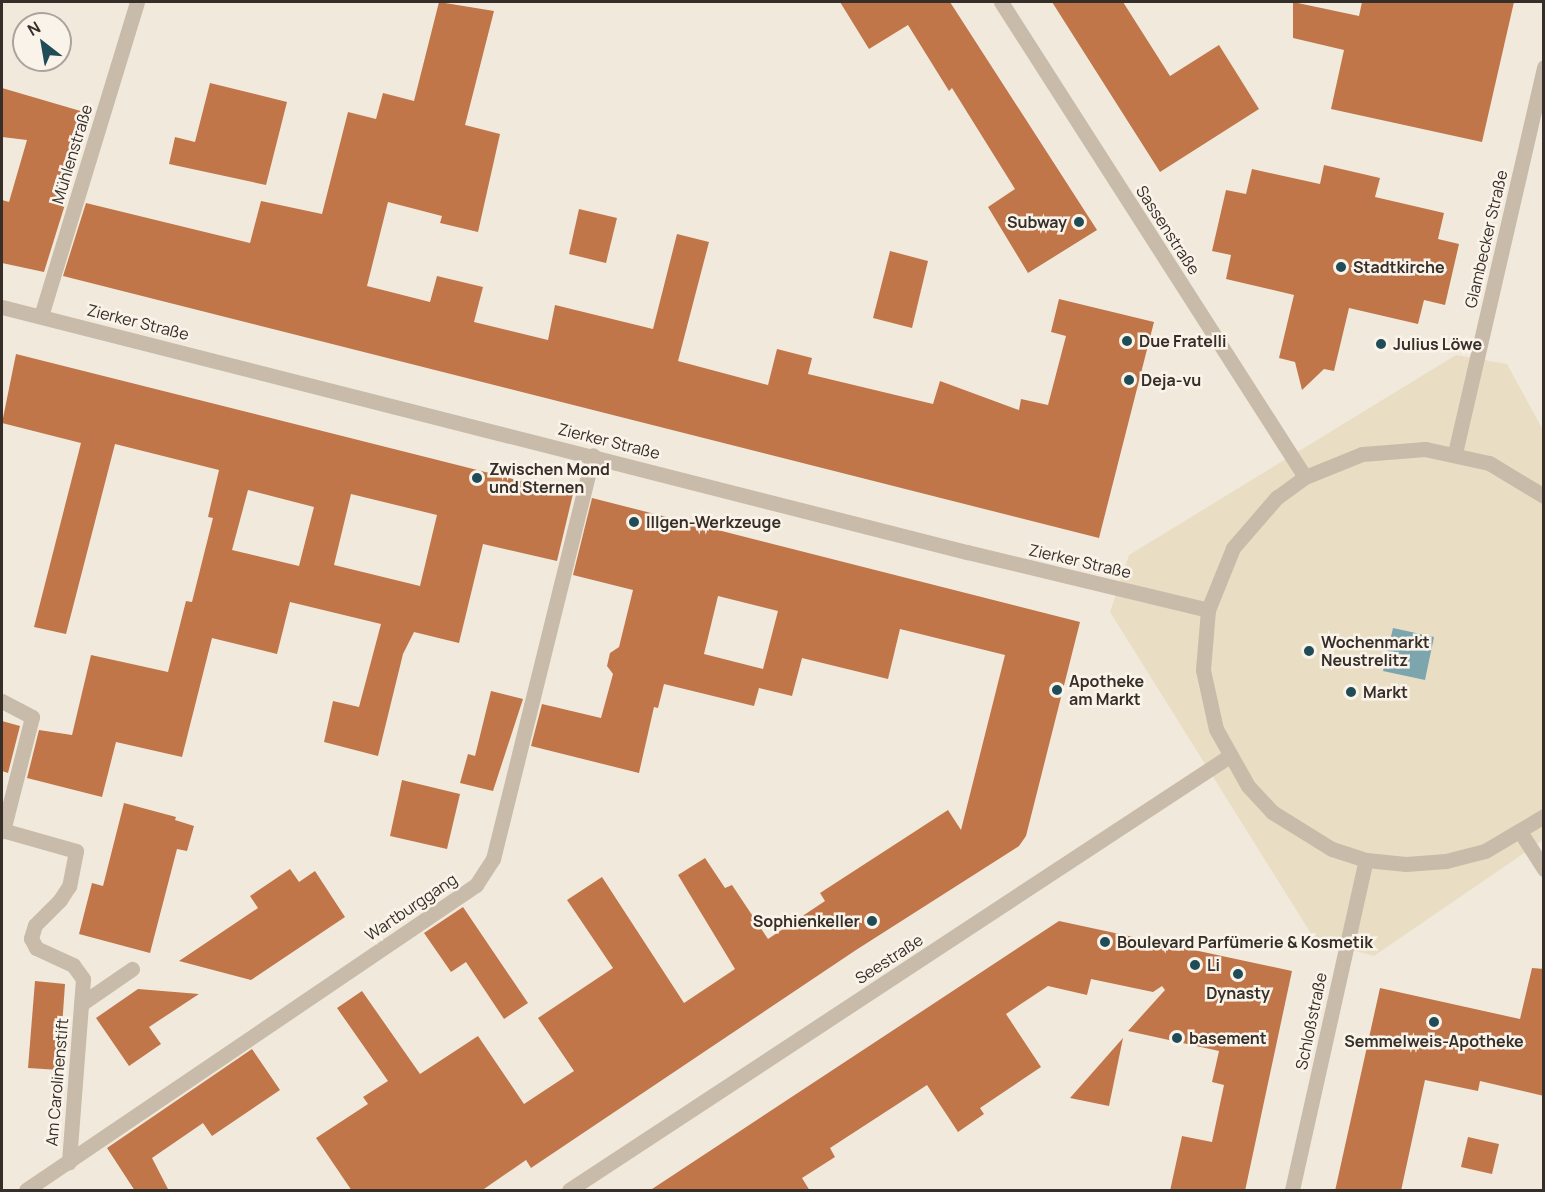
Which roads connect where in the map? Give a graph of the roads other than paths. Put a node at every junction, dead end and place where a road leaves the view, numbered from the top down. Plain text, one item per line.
1 (137, 2) edge
2 (1001, 2) edge
3 (1544, 67) edge
4 (2, 307) edge
5 (40, 316) junction
6 (1455, 453) junction
7 (593, 455) junction
8 (1305, 477) junction
9 (1544, 496) edge
10 (1208, 610) junction
11 (2, 700) edge
12 (1228, 757) junction
13 (1544, 816) edge
14 (2, 830) edge
15 (1521, 833) junction
16 (1366, 860) junction
17 (1544, 869) edge
18 (132, 969) dead end
19 (81, 1004) junction
20 (69, 1162) junction
21 (26, 1191) edge
22 (569, 1191) edge
23 (1292, 1191) edge

1 - 5 street, Mühlenstraße
2 - 8 street, Sassenstraße
3 - 6 street, Glambecker Straße
4 - 5 street, Zierker Straße
5 - 7 street, Zierker Straße
6 - 8 street
6 - 9 street
7 - 10 street, Zierker Straße
7 - 20 street, Wartburggang
8 - 10 street
10 - 12 street
11 - 14 street, Am Carolinenstift
12 - 16 street
12 - 22 street, Seestraße
13 - 15 street
14 - 19 street, Am Carolinenstift
15 - 16 street
15 - 17 street
16 - 23 street, Schloßstraße
18 - 19 street, Am Carolinenstift
19 - 20 street, Am Carolinenstift
20 - 21 street, Wartburggang

